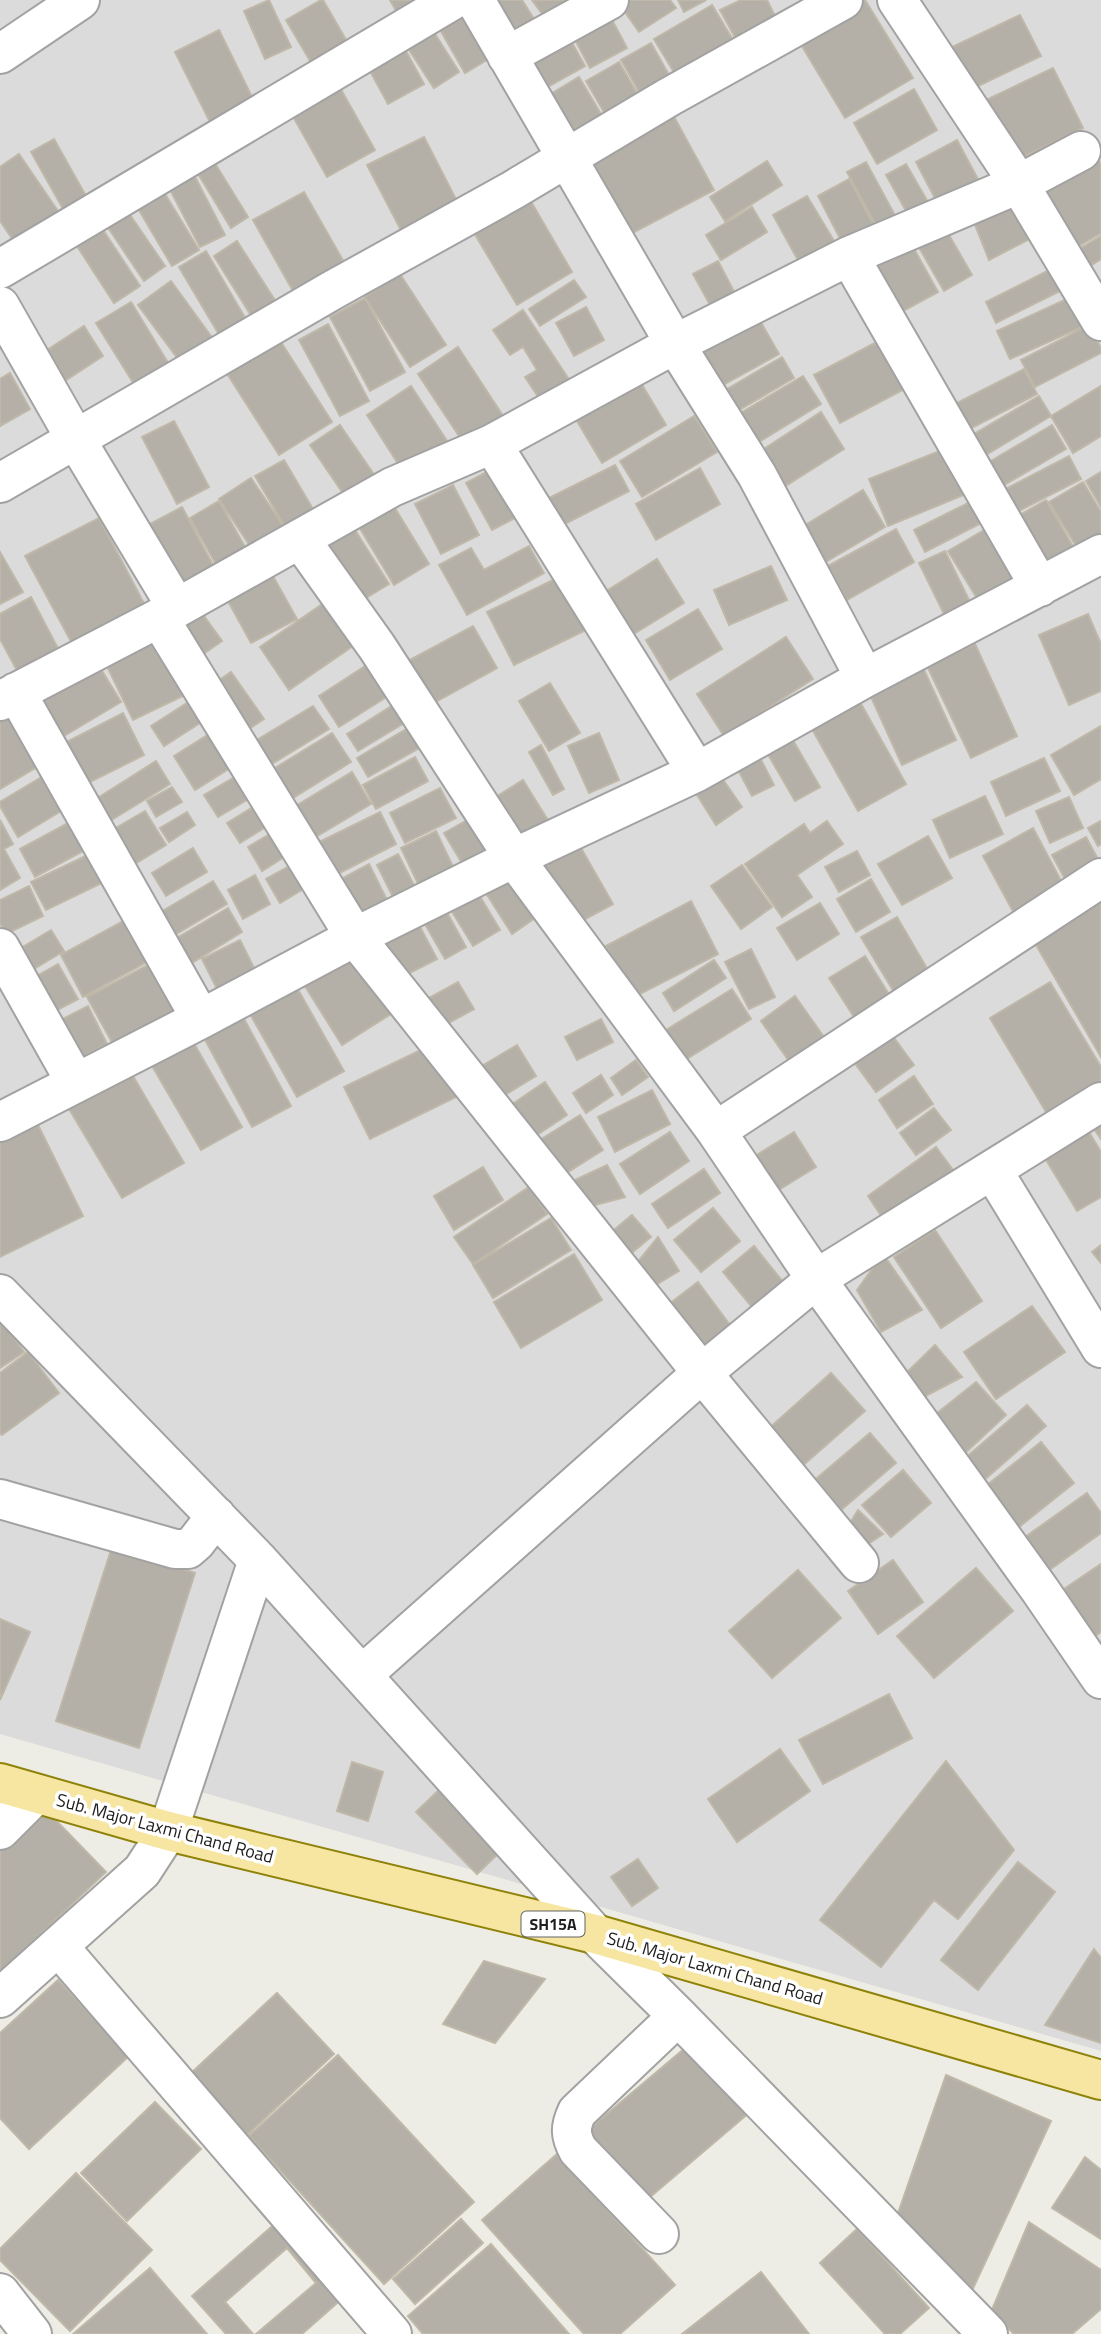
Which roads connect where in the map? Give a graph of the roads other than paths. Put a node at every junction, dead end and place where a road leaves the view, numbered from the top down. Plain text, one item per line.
1 (80, 0) edge
2 (453, 0) edge
3 (475, 0) edge
4 (609, 0) edge
5 (843, 0) edge
6 (897, 0) edge
7 (0, 54) edge
8 (507, 56) junction
9 (1081, 151) dead end
10 (566, 159) junction
11 (1019, 184) junction
12 (849, 256) junction
13 (0, 269) edge
14 (0, 306) edge
15 (1101, 321) edge
16 (675, 344) junction
17 (75, 438) junction
18 (492, 444) junction
19 (0, 484) edge
20 (300, 539) junction
21 (1101, 554) edge
22 (1040, 587) junction
23 (168, 613) junction
24 (865, 678) junction
25 (8, 696) edge
26 (697, 772) junction
27 (514, 858) junction
28 (1101, 878) edge
29 (355, 937) junction
30 (0, 948) edge
31 (201, 1019) junction
32 (76, 1083) junction
33 (1101, 1102) edge
34 (0, 1122) edge
35 (716, 1132) junction
36 (993, 1171) junction
37 (816, 1279) junction
38 (0, 1294) edge
39 (1101, 1348) edge
40 (702, 1373) junction
41 (0, 1499) edge
42 (216, 1516) junction
43 (258, 1560) junction
44 (859, 1563) dead end
45 (362, 1675) junction
46 (1101, 1679) edge
47 (0, 1783) edge
48 (36, 1794) junction
49 (0, 1830) edge
50 (168, 1831) junction
51 (595, 1934) junction
52 (58, 1946) junction
53 (0, 1998) edge
54 (678, 2016) junction
55 (1101, 2080) edge
56 (659, 2234) dead end
57 (0, 2293) edge
58 (33, 2334) edge
59 (392, 2334) edge
60 (988, 2334) edge

1 - 7 street
2 - 13 street
3 - 8 street
4 - 8 street
5 - 10 street
6 - 11 street
8 - 10 street
9 - 11 street
10 - 16 street
10 - 17 street
11 - 12 street
11 - 15 street
12 - 16 street
12 - 22 street
14 - 17 street
16 - 18 street
16 - 24 street
17 - 19 street
17 - 23 street
18 - 20 street
18 - 26 street
20 - 23 street
20 - 27 street
21 - 22 street
22 - 24 street
23 - 25 street
23 - 29 street
24 - 26 street
25 - 31 street
26 - 27 street
27 - 29 street
27 - 35 street
28 - 35 street
29 - 31 street
29 - 40 street
30 - 32 street
31 - 32 street
32 - 34 street
33 - 36 street
35 - 37 street
36 - 37 street
36 - 39 street
37 - 40 street
37 - 46 street
38 - 42 street
40 - 44 street
40 - 45 street
41 - 42 street
42 - 43 street
43 - 45 street
43 - 50 street
45 - 51 street
47 - 48 main road, Sub. Major Laxmi Chand Road / SH15A
48 - 49 street
48 - 50 main road, Sub. Major Laxmi Chand Road / SH15A
50 - 51 main road, Sub. Major Laxmi Chand Road / SH15A
50 - 52 street
51 - 54 street
51 - 55 main road, Sub. Major Laxmi Chand Road / SH15A
52 - 53 street
52 - 59 street
54 - 56 street
54 - 60 street
57 - 58 street

